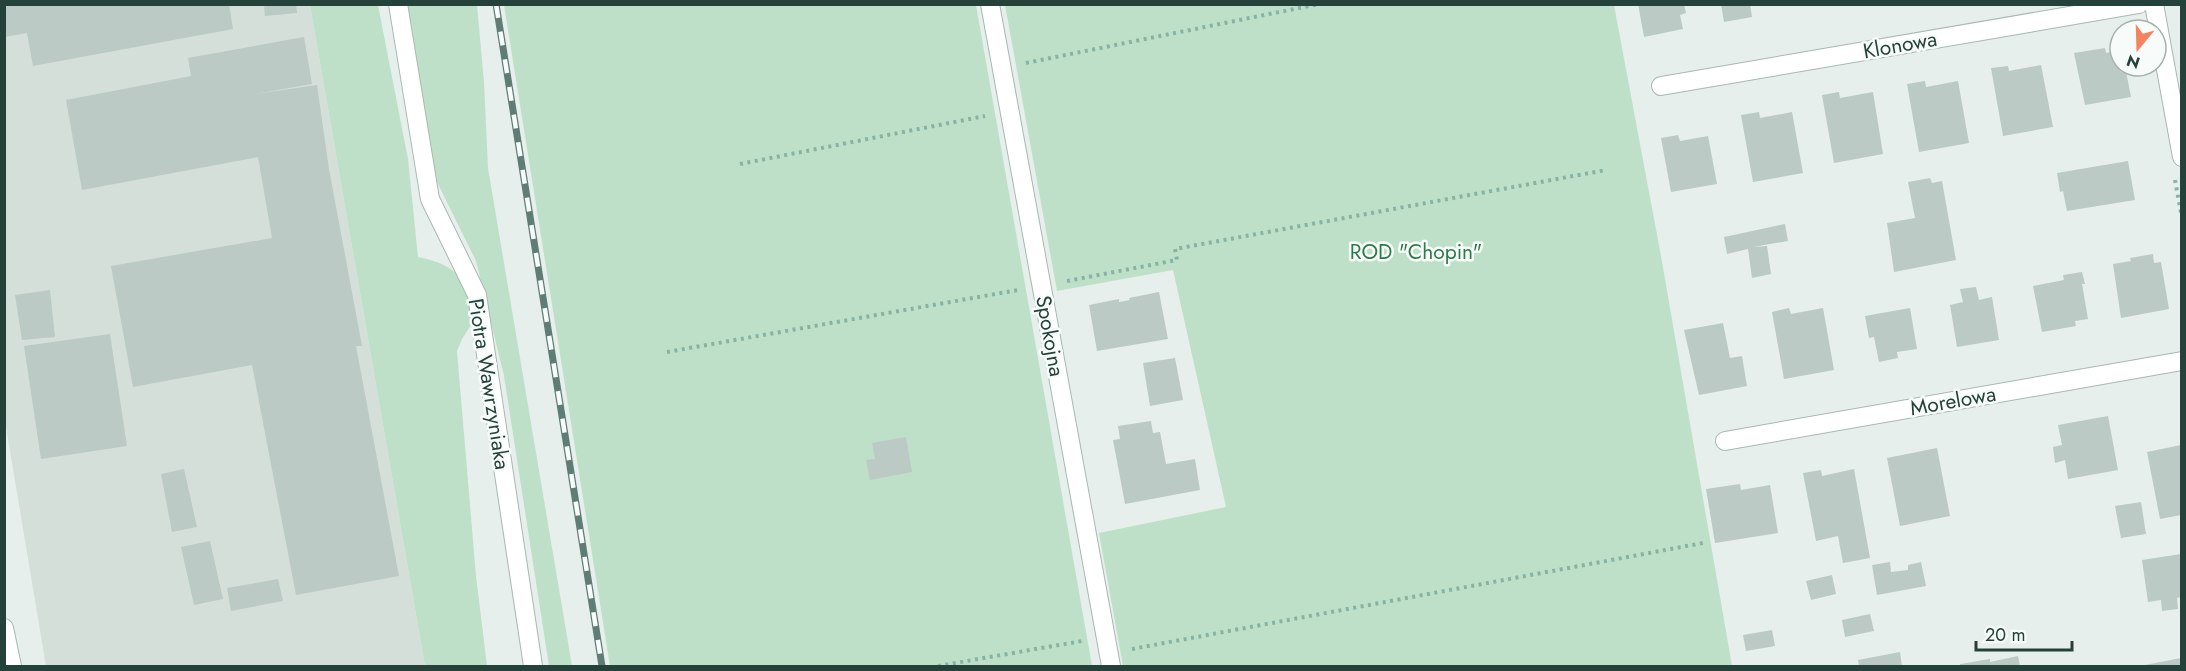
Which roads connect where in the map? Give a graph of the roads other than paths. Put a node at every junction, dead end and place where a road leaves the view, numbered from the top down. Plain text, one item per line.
1 (398, 4) edge
2 (990, 4) edge
3 (2139, 4) edge
4 (2154, 4) edge
5 (1661, 86) dead end
6 (2181, 157) edge
7 (2181, 361) edge
8 (1725, 441) dead end
9 (4, 628) edge
10 (1108, 652) edge
11 (12, 666) edge
12 (533, 666) edge

1 - 12 street, Piotra Wawrzyniaka
2 - 10 street, Spokojna
3 - 5 street, Klonowa
4 - 6 street
7 - 8 street, Morelowa
9 - 11 street

